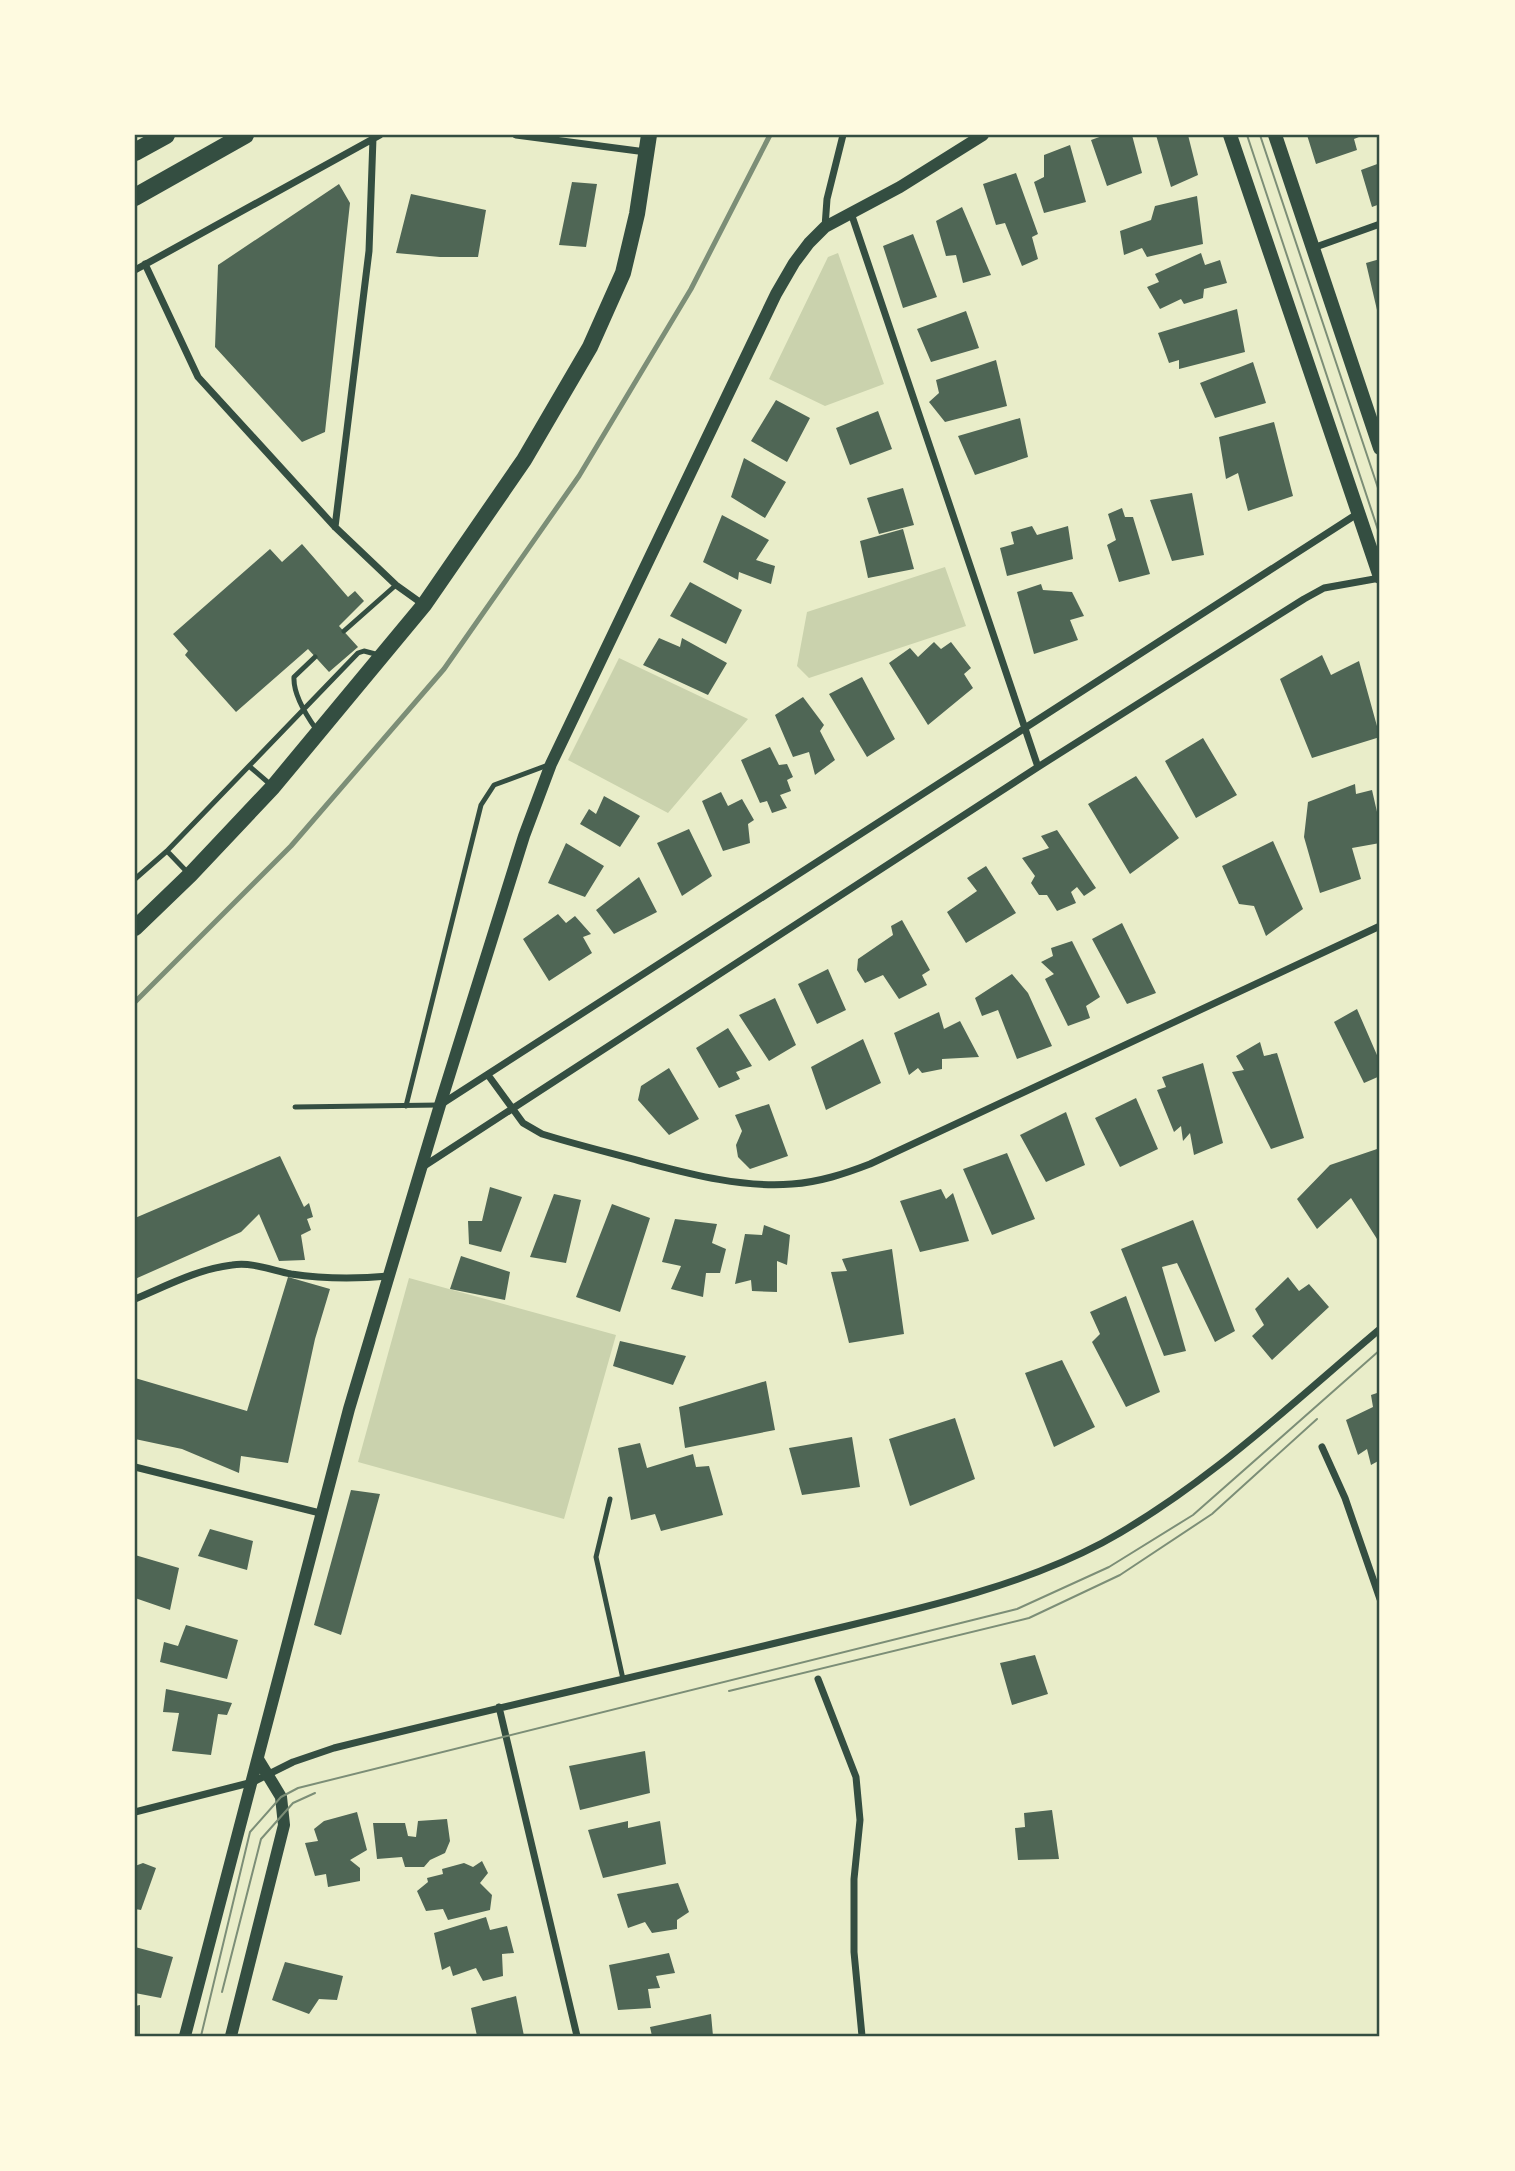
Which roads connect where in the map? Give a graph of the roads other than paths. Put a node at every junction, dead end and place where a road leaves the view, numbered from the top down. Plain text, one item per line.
1 (166, 135) edge
2 (245, 135) edge
3 (516, 135) edge
4 (649, 135) edge
5 (843, 135) edge
6 (983, 135) edge
7 (1230, 135) edge
8 (1275, 135) edge
9 (377, 136) edge
10 (135, 152) edge
11 (646, 152) junction
12 (135, 197) edge
13 (851, 213) junction
14 (1380, 224) edge
15 (825, 227) junction
16 (1313, 248) junction
17 (145, 264) junction
18 (135, 270) edge
19 (1380, 448) edge
20 (1357, 514) junction
21 (335, 527) junction
22 (1380, 578) edge
23 (396, 585) junction
24 (424, 605) junction
25 (344, 631) dead end
26 (382, 656) junction
27 (315, 657) dead end
28 (304, 710) junction
29 (1025, 728) junction
30 (318, 732) junction
31 (551, 764) junction
32 (250, 766) junction
33 (1038, 767) junction
34 (273, 787) junction
35 (167, 851) junction
36 (190, 875) junction
37 (135, 879) edge
38 (1380, 926) edge
39 (135, 928) edge
40 (488, 1074) junction
41 (440, 1105) junction
42 (406, 1106) junction
43 (295, 1107) dead end
44 (511, 1110) junction
45 (421, 1168) junction
46 (389, 1276) junction
47 (135, 1299) edge
48 (1380, 1329) edge
49 (1322, 1447) dead end
50 (135, 1467) edge
51 (610, 1499) dead end
52 (320, 1513) junction
53 (1380, 1599) edge
54 (623, 1679) junction
55 (818, 1679) dead end
56 (499, 1707) junction
57 (258, 1759) junction
58 (270, 1775) junction
59 (253, 1782) junction
60 (135, 1812) edge
61 (185, 2036) edge
62 (231, 2036) edge
63 (577, 2036) edge
64 (862, 2036) edge

1 - 10 highway
2 - 12 highway
3 - 11 street
4 - 11 main road
5 - 15 street
6 - 13 street
7 - 20 main road
8 - 16 main road
9 - 17 street
9 - 21 street
11 - 24 main road
13 - 15 street
13 - 29 street
14 - 16 street
15 - 31 street
16 - 19 main road
17 - 18 street
17 - 21 street
20 - 22 main road
20 - 29 street
21 - 23 street
22 - 33 street
23 - 24 street
23 - 25 lane
24 - 26 main road
26 - 28 lane
26 - 30 main road
27 - 28 lane
28 - 30 lane
28 - 32 lane
29 - 33 street
29 - 40 street
30 - 34 main road
31 - 41 street
31 - 42 lane
32 - 34 lane
32 - 35 lane
33 - 44 street
34 - 36 main road
35 - 36 lane
35 - 37 lane
36 - 39 main road
38 - 44 street
40 - 41 street
40 - 44 street
41 - 42 lane
41 - 45 street
42 - 43 lane
44 - 45 street
45 - 46 street
46 - 47 street
46 - 52 street
48 - 54 street
49 - 53 street
50 - 52 street
51 - 54 lane
52 - 57 street
54 - 56 street
55 - 64 street
56 - 58 street
56 - 63 street
57 - 58 street
57 - 59 street
58 - 59 street
58 - 62 street
59 - 60 street
59 - 61 street

